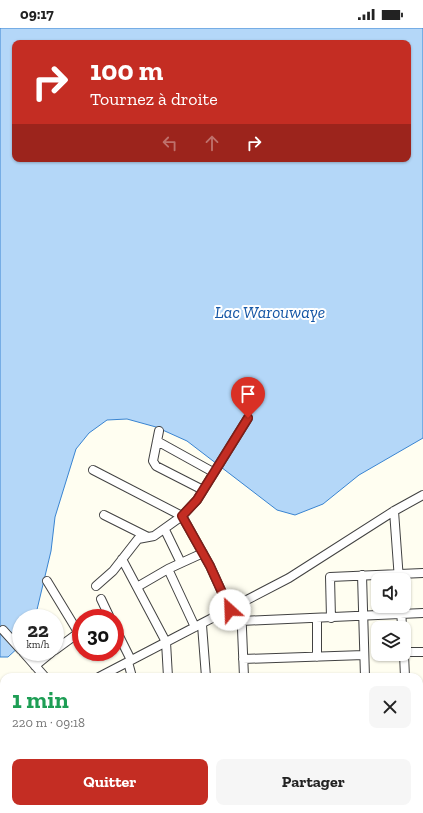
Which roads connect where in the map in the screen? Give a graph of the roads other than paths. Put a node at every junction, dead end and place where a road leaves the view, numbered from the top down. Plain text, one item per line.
1 (248, 418) dead end
2 (158, 431) dead end
3 (157, 442) junction
4 (93, 470) dead end
5 (213, 472) junction
6 (203, 490) junction
7 (423, 495) edge
8 (394, 511) junction
9 (104, 515) dead end
10 (182, 516) junction
11 (165, 530) junction
12 (148, 537) junction
13 (203, 553) junction
14 (122, 559) junction
15 (181, 563) junction
16 (168, 569) junction
17 (399, 573) edge
18 (423, 573) edge
19 (362, 575) junction
20 (371, 575) edge
21 (411, 575) edge
22 (48, 581) dead end
23 (96, 586) dead end
24 (137, 587) junction
25 (101, 599) dead end
26 (240, 605) junction
27 (105, 609) edge
28 (230, 610) junction
29 (423, 614) edge
30 (401, 615) junction
31 (363, 616) junction
32 (317, 618) junction
33 (331, 618) junction
34 (72, 620) edge
35 (401, 621) edge
36 (241, 622) junction
37 (198, 626) junction
38 (3, 630) dead end
39 (12, 640) edge
40 (166, 642) junction
41 (124, 648) edge
42 (423, 652) edge
43 (411, 653) edge
44 (364, 655) junction
45 (317, 657) junction
46 (243, 659) junction
47 (31, 661) edge
48 (41, 661) edge
49 (130, 661) junction
50 (404, 661) edge
51 (35, 666) junction
52 (41, 673) edge
53 (107, 673) edge
54 (132, 673) edge
55 (168, 673) edge
56 (205, 673) edge
57 (244, 673) edge
58 (365, 673) edge
59 (405, 673) edge

1 - 5 street
2 - 3 street
3 - 5 street
3 - 6 street
4 - 10 street
5 - 6 street
6 - 10 street
7 - 8 street
8 - 17 street
8 - 26 street
9 - 12 street
10 - 11 street
10 - 13 street
11 - 12 street
11 - 15 street
12 - 14 street
13 - 15 street
13 - 28 street
14 - 23 street
14 - 24 street
15 - 16 street
16 - 24 street
16 - 37 street
18 - 21 street
19 - 20 street
19 - 31 street
19 - 33 street
22 - 34 street
24 - 40 street
25 - 27 street
26 - 28 street
26 - 36 street
28 - 37 street
29 - 30 street
30 - 31 street
30 - 35 street
31 - 33 street
31 - 44 street
32 - 33 street
32 - 36 street
32 - 45 street
36 - 46 street
37 - 40 street
37 - 56 street
38 - 39 street
40 - 49 street
40 - 55 street
41 - 49 street
42 - 43 street
44 - 45 street
44 - 58 street
45 - 46 street
46 - 57 street
47 - 51 street
48 - 51 street
49 - 53 street
49 - 54 street
50 - 59 street
51 - 52 street

